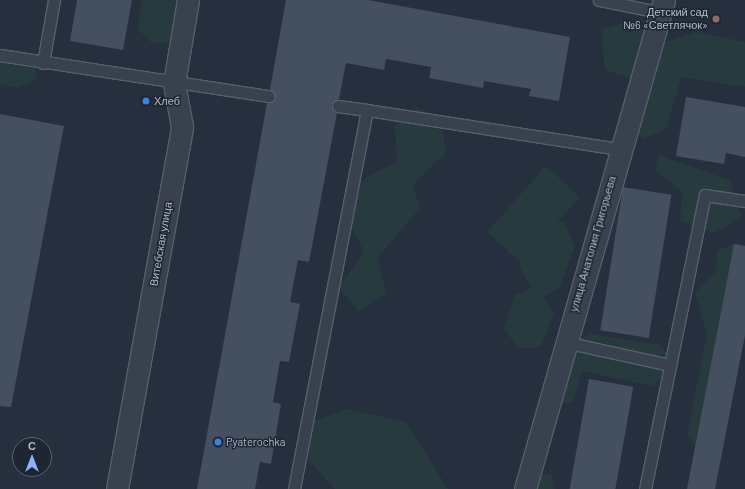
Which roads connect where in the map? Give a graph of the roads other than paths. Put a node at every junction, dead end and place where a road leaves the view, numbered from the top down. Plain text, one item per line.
1 (54, 0) edge
2 (188, 0) edge
3 (599, 0) edge
4 (661, 6) edge
5 (0, 55) edge
6 (43, 63) junction
7 (174, 83) junction
8 (268, 96) dead end
9 (338, 106) dead end
10 (367, 110) junction
11 (620, 149) junction
12 (745, 201) edge
13 (565, 342) junction
14 (670, 365) junction
15 (117, 489) edge
16 (294, 489) edge
17 (525, 489) edge
18 (645, 489) edge

1 - 6 lane
2 - 7 street, Витебская улица
3 - 4 lane
4 - 11 street, улица Анатолия Григорьева
5 - 6 lane
6 - 7 lane
7 - 8 lane
7 - 15 street, Витебская улица
9 - 10 lane
10 - 11 lane
10 - 16 lane
11 - 13 street, улица Анатолия Григорьева
12 - 14 lane
13 - 14 lane
13 - 17 street, улица Анатолия Григорьева
14 - 18 lane

